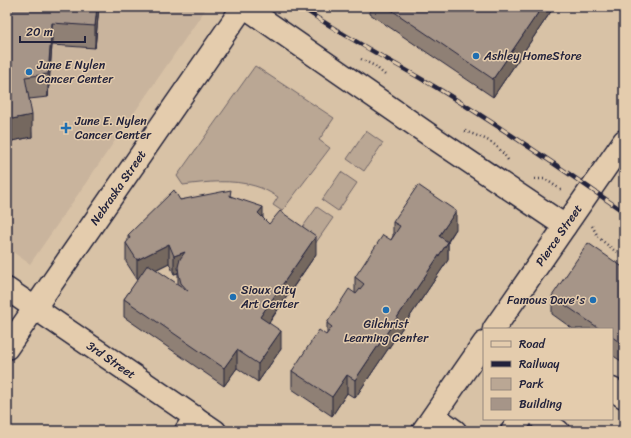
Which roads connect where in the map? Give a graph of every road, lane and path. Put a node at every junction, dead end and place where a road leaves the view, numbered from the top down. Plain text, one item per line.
1 (244, 7) edge
2 (624, 141) edge
3 (564, 226) junction
4 (7, 289) edge
5 (35, 308) junction
6 (495, 328) edge
7 (483, 344) edge
8 (7, 348) edge
9 (613, 390) edge
10 (624, 397) edge
11 (519, 420) edge
12 (542, 420) edge
13 (190, 424) edge
14 (428, 424) edge
15 (215, 431) edge
16 (455, 431) edge
17 (512, 431) edge
18 (558, 431) edge

1 - 3 main road
1 - 5 main road, Nebraska Street
2 - 3 main road, Pierce Street
3 - 6 main road, Pierce Street
4 - 5 main road, 3rd Street
5 - 8 main road, Nebraska Street
5 - 13 main road, 3rd Street
7 - 14 main road
9 - 10 main road
11 - 17 main road
12 - 18 main road
13 - 15 main road, 3rd Street
14 - 16 main road

